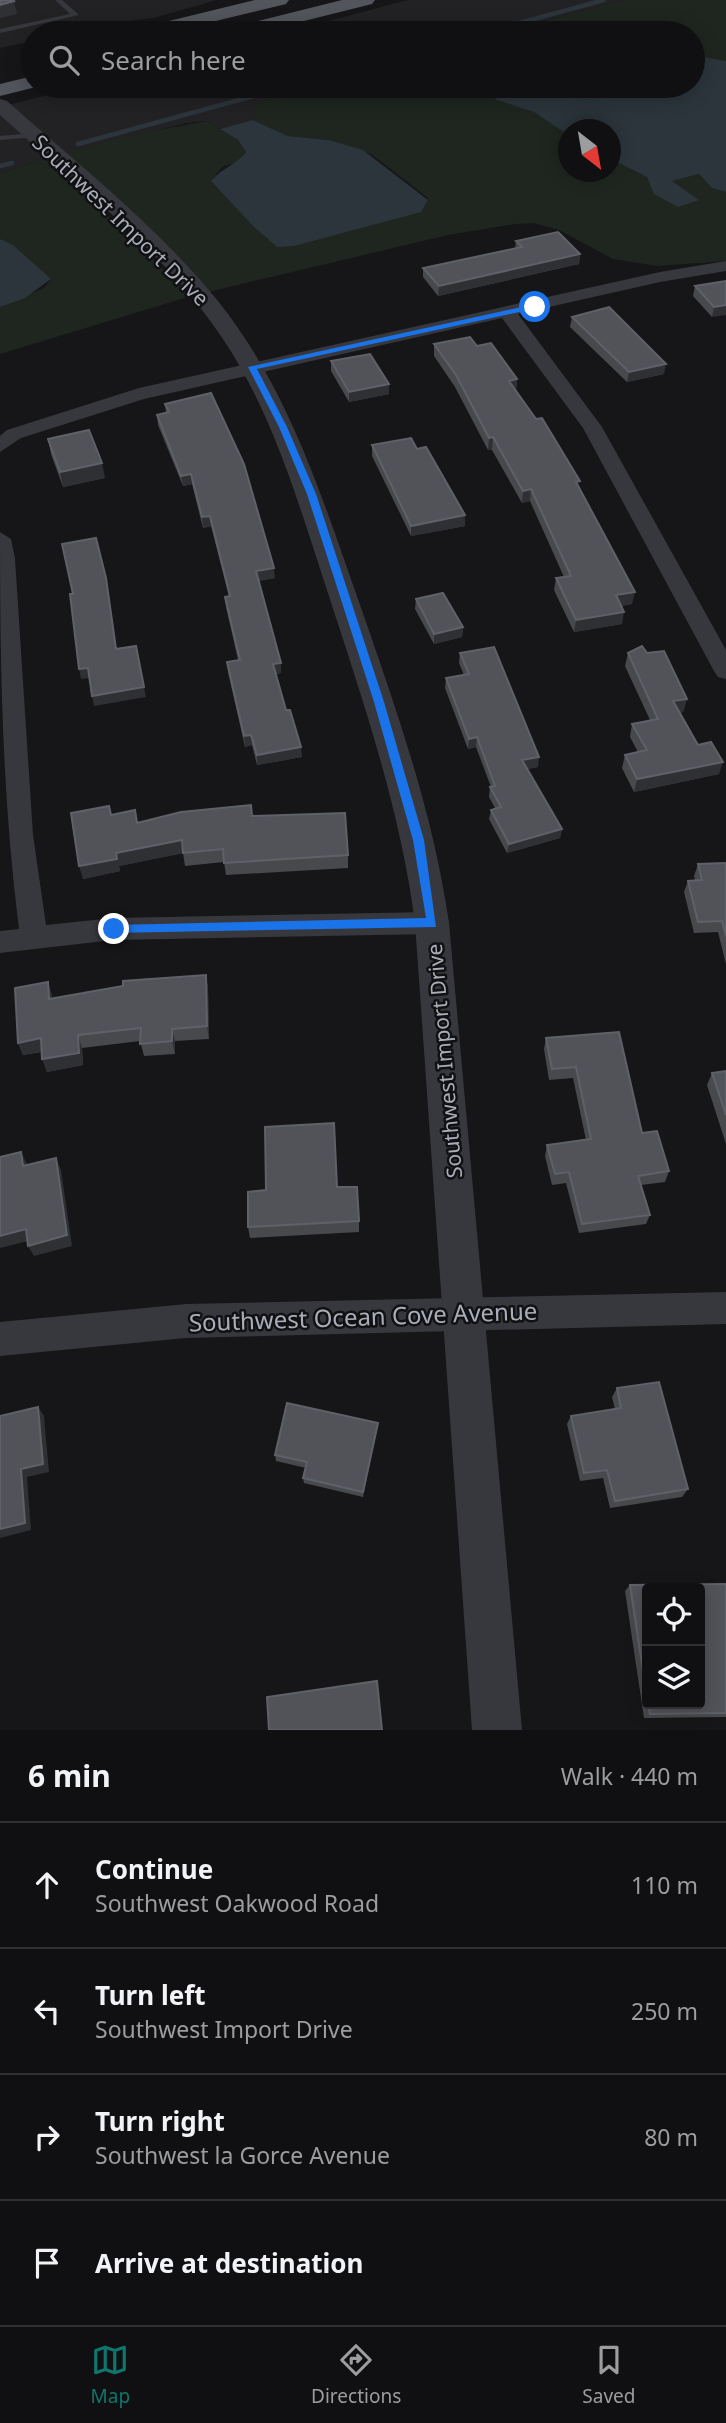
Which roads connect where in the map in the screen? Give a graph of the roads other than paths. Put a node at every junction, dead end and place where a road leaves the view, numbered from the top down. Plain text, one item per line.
1 (58, 0) edge
2 (279, 0) edge
3 (365, 0) edge
4 (47, 21) edge
5 (192, 21) edge
6 (279, 21) edge
7 (21, 27) edge
8 (0, 31) edge
9 (21, 85) edge
10 (0, 90) edge
11 (11, 128) edge
12 (726, 267) edge
13 (508, 313) junction
14 (252, 367) junction
15 (0, 446) edge
16 (0, 539) edge
17 (723, 658) edge
18 (432, 923) junction
19 (34, 936) junction
20 (0, 942) edge
21 (726, 1308) edge
22 (464, 1312) junction
23 (0, 1339) edge
24 (497, 1730) edge

1 - 4 lane
2 - 5 main road
3 - 6 main road
7 - 8 lane
9 - 10 main road
11 - 14 street, Southwest Import Drive
12 - 13 street
13 - 14 street
13 - 17 street
14 - 15 street
14 - 18 street, Southwest Import Drive
16 - 19 street
18 - 19 street
18 - 22 street, Southwest Import Drive
19 - 20 street
21 - 22 street, Southwest Ocean Cove Avenue
22 - 23 street, Southwest Ocean Cove Avenue
22 - 24 street, Southwest Import Drive

